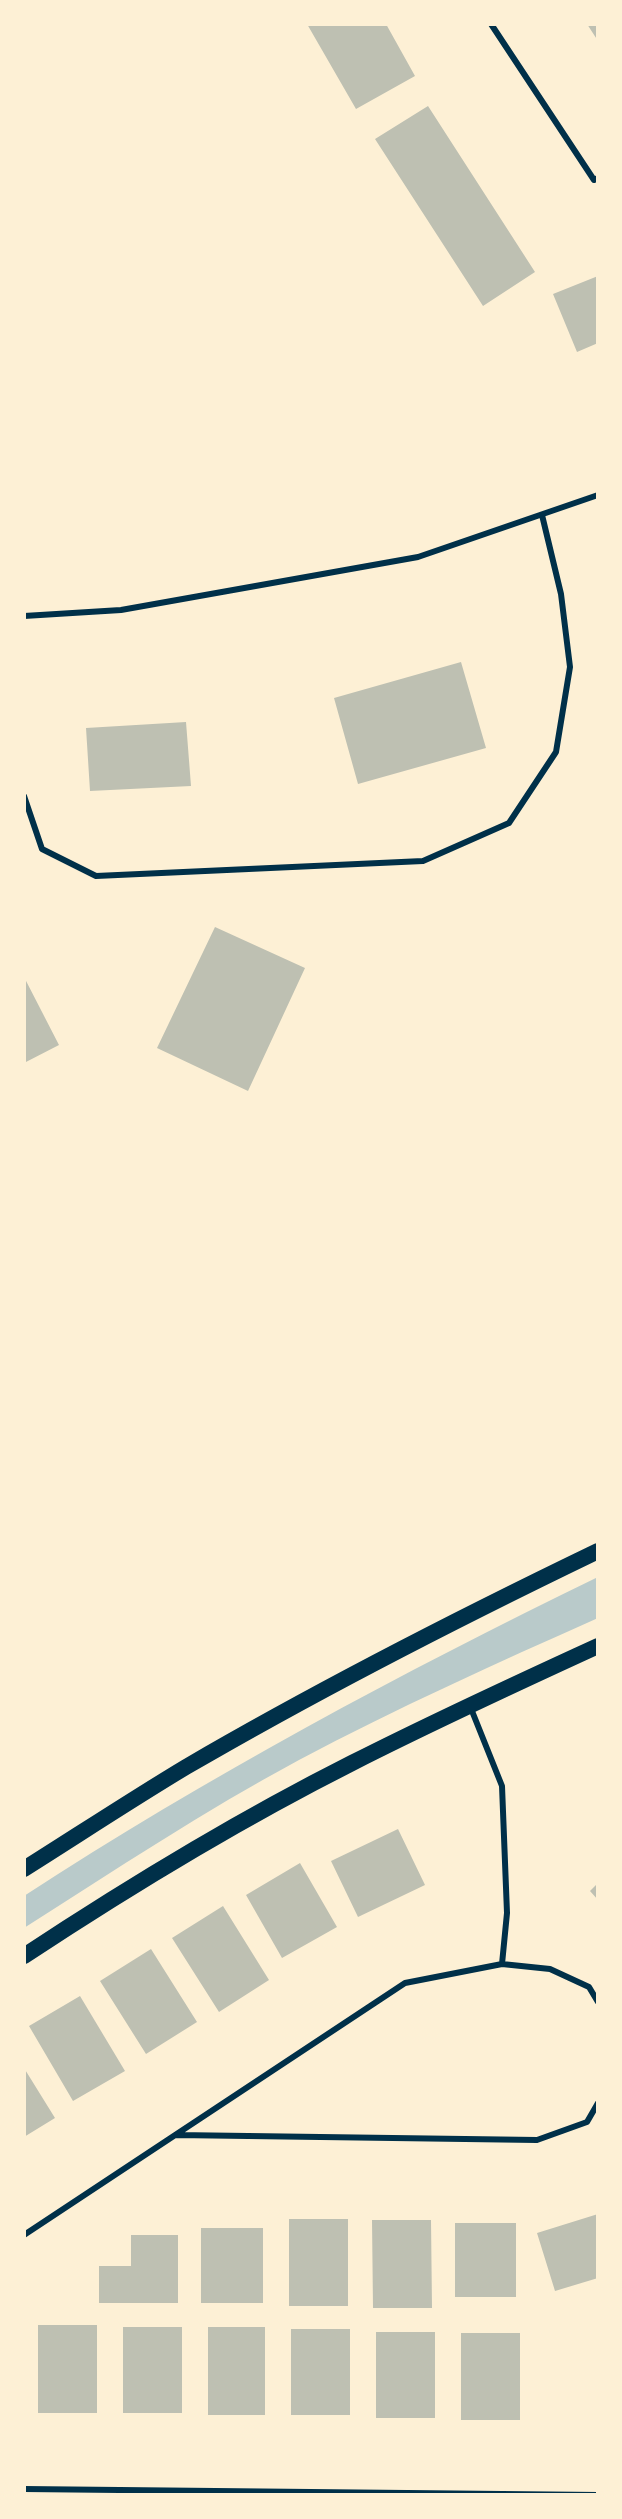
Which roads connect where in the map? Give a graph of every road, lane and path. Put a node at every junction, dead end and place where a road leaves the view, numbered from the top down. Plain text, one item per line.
1 (492, 24) edge
2 (598, 178) edge
3 (598, 495) edge
4 (542, 515) junction
5 (24, 616) edge
6 (24, 796) edge
7 (598, 1551) edge
8 (598, 1646) edge
9 (470, 1706) junction
10 (24, 1869) edge
11 (24, 1956) edge
12 (502, 1964) junction
13 (598, 2002) edge
14 (598, 2103) edge
15 (175, 2135) junction
16 (24, 2235) edge
17 (24, 2489) edge
18 (598, 2495) edge

1 - 2 street
3 - 4 street
4 - 5 street
4 - 6 street
7 - 10 highway
8 - 9 highway
9 - 11 highway
9 - 12 street
12 - 13 street
12 - 15 street
14 - 15 street
15 - 16 street
17 - 18 street

